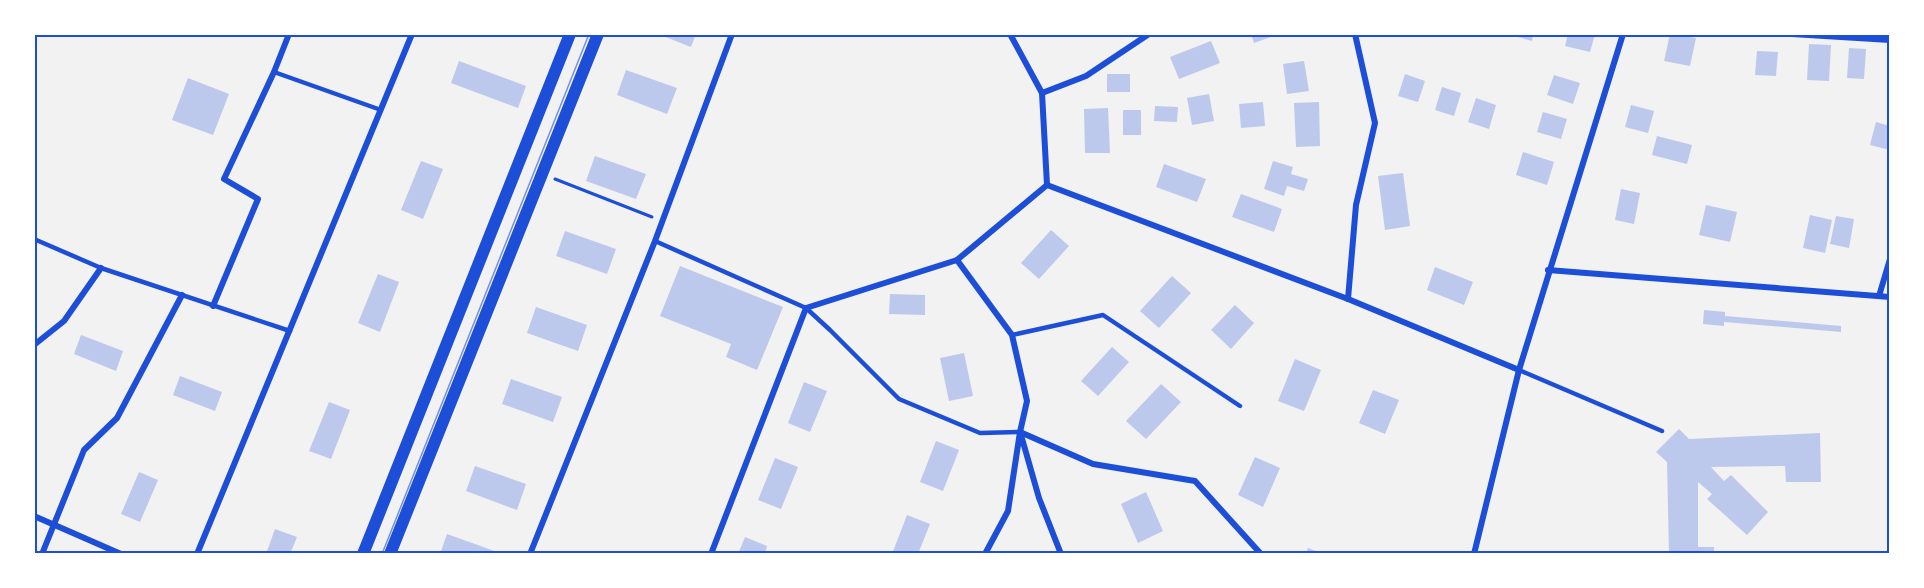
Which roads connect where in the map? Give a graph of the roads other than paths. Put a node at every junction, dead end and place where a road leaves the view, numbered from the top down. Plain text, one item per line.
1 (289, 34) edge
2 (412, 34) edge
3 (570, 34) edge
4 (598, 34) edge
5 (732, 34) edge
6 (1010, 34) edge
7 (1149, 34) edge
8 (1354, 34) edge
9 (1623, 34) edge
10 (1792, 34) edge
11 (1890, 40) edge
12 (274, 72) junction
13 (1042, 93) junction
14 (381, 110) junction
15 (1047, 185) junction
16 (34, 239) edge
17 (655, 241) junction
18 (1890, 259) edge
19 (957, 260) junction
20 (101, 268) junction
21 (1548, 270) junction
22 (182, 295) junction
23 (1879, 296) junction
24 (1890, 297) edge
25 (1348, 299) junction
26 (213, 306) junction
27 (806, 308) junction
28 (290, 331) junction
29 (1012, 335) junction
30 (34, 345) edge
31 (1518, 370) junction
32 (1240, 406) dead end
33 (1662, 430) dead end
34 (1020, 432) junction
35 (34, 516) edge
36 (54, 525) junction
37 (42, 554) edge
38 (121, 554) edge
39 (197, 554) edge
40 (363, 554) edge
41 (390, 554) edge
42 (530, 554) edge
43 (711, 554) edge
44 (985, 554) edge
45 (1061, 554) edge
46 (1261, 554) edge
47 (1474, 554) edge

1 - 12 street
2 - 14 street
3 - 40 main road
4 - 41 main road
5 - 17 street
6 - 13 street
7 - 13 street
8 - 25 street
9 - 21 street
10 - 11 street
12 - 14 lane
12 - 26 street
13 - 15 street
14 - 28 street
15 - 19 street
15 - 25 street
16 - 20 lane
17 - 27 lane
17 - 42 street
18 - 23 street
19 - 27 street
19 - 29 street
20 - 22 lane
20 - 30 street
21 - 23 street
21 - 31 street
22 - 26 lane
22 - 36 street
23 - 24 street
25 - 31 street
26 - 28 lane
27 - 34 lane
27 - 43 street
28 - 39 street
29 - 32 lane
29 - 34 street
31 - 33 lane
31 - 47 street
34 - 44 street
34 - 45 street
34 - 46 street
35 - 36 street
36 - 37 street
36 - 38 street

